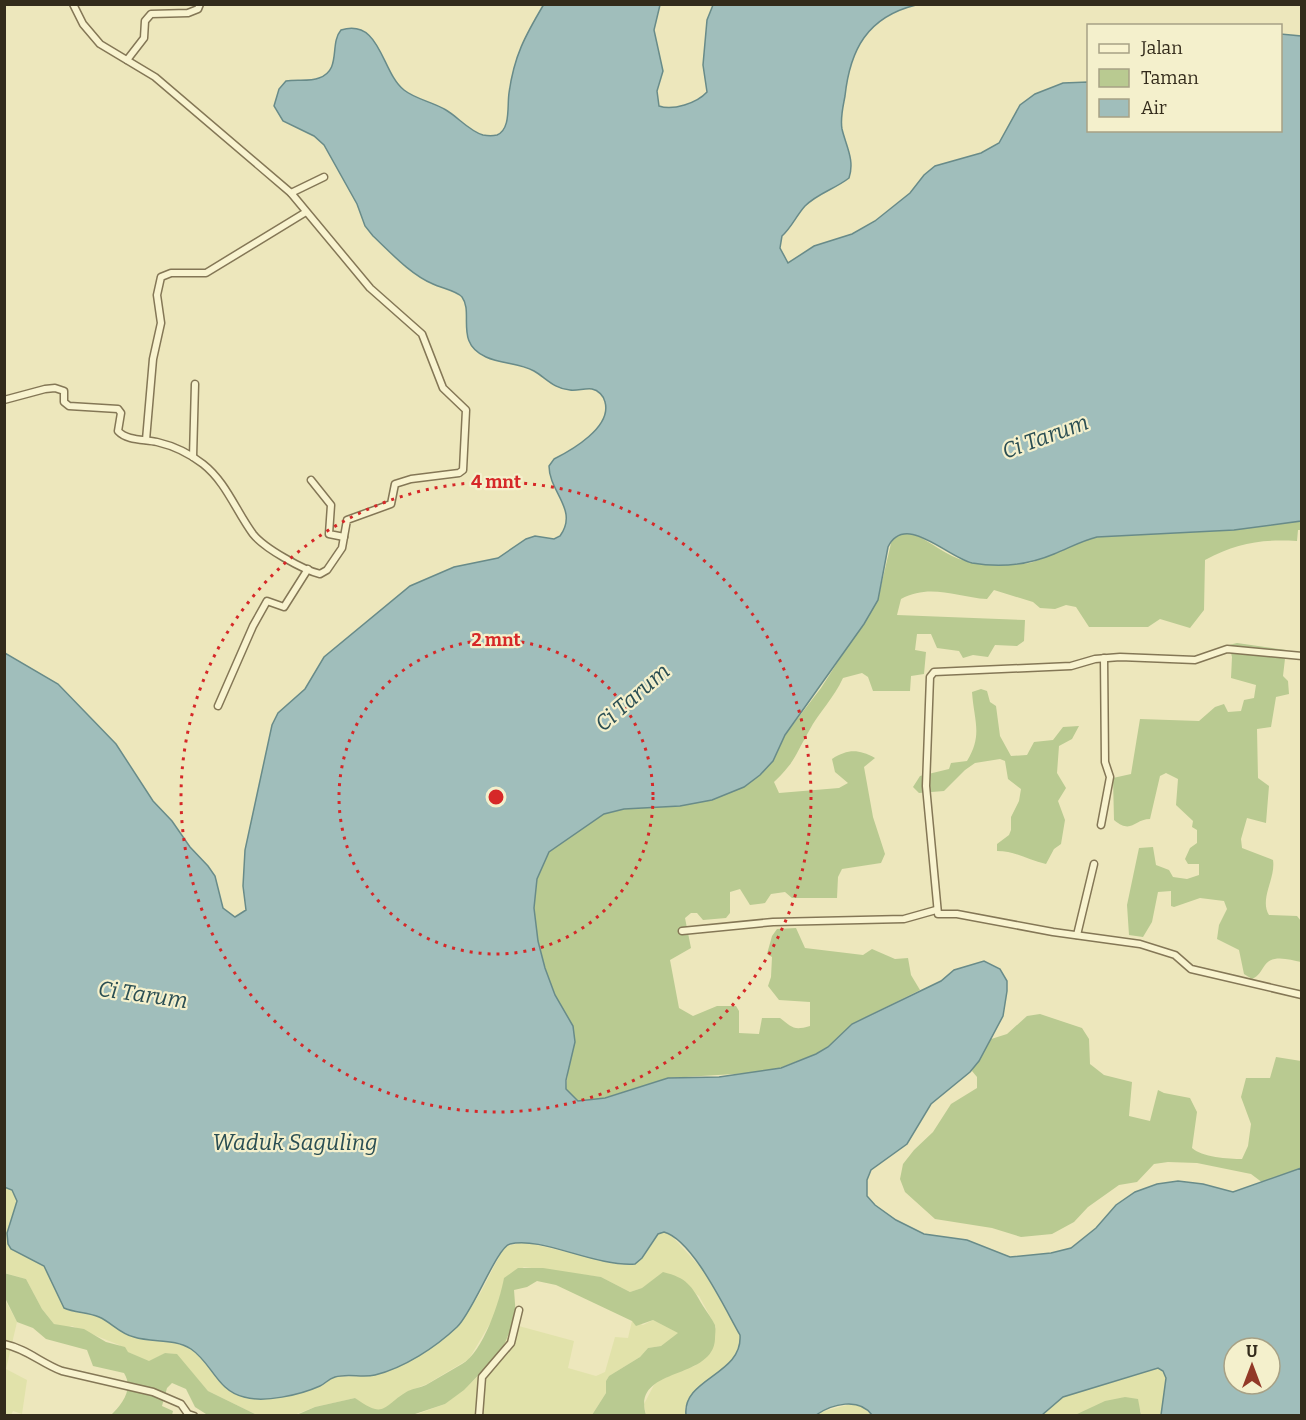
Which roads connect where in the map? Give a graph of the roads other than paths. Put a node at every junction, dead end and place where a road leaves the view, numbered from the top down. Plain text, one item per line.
1 (74, 4) edge
2 (200, 4) edge
3 (127, 60) junction
4 (324, 177) dead end
5 (291, 193) junction
6 (306, 212) junction
7 (195, 384) dead end
8 (4, 400) edge
9 (146, 440) junction
10 (194, 457) junction
11 (311, 480) dead end
12 (344, 537) junction
13 (308, 569) junction
14 (1302, 656) edge
15 (1104, 658) junction
16 (218, 706) dead end
17 (1101, 825) dead end
18 (1094, 864) dead end
19 (936, 910) junction
20 (682, 931) dead end
21 (1077, 935) junction
22 (1302, 995) edge
23 (519, 1310) dead end
24 (4, 1344) edge
25 (194, 1416) edge
26 (479, 1416) edge

1 - 3 street
2 - 3 street
3 - 5 street
4 - 5 street
5 - 6 street
6 - 9 street
6 - 12 street
7 - 10 street
8 - 9 street
9 - 10 street
10 - 13 street
11 - 12 street
12 - 13 street
13 - 16 street
14 - 15 street
15 - 17 street
15 - 19 street
18 - 21 street
19 - 20 street
19 - 21 street
21 - 22 street
23 - 26 street
24 - 25 street

